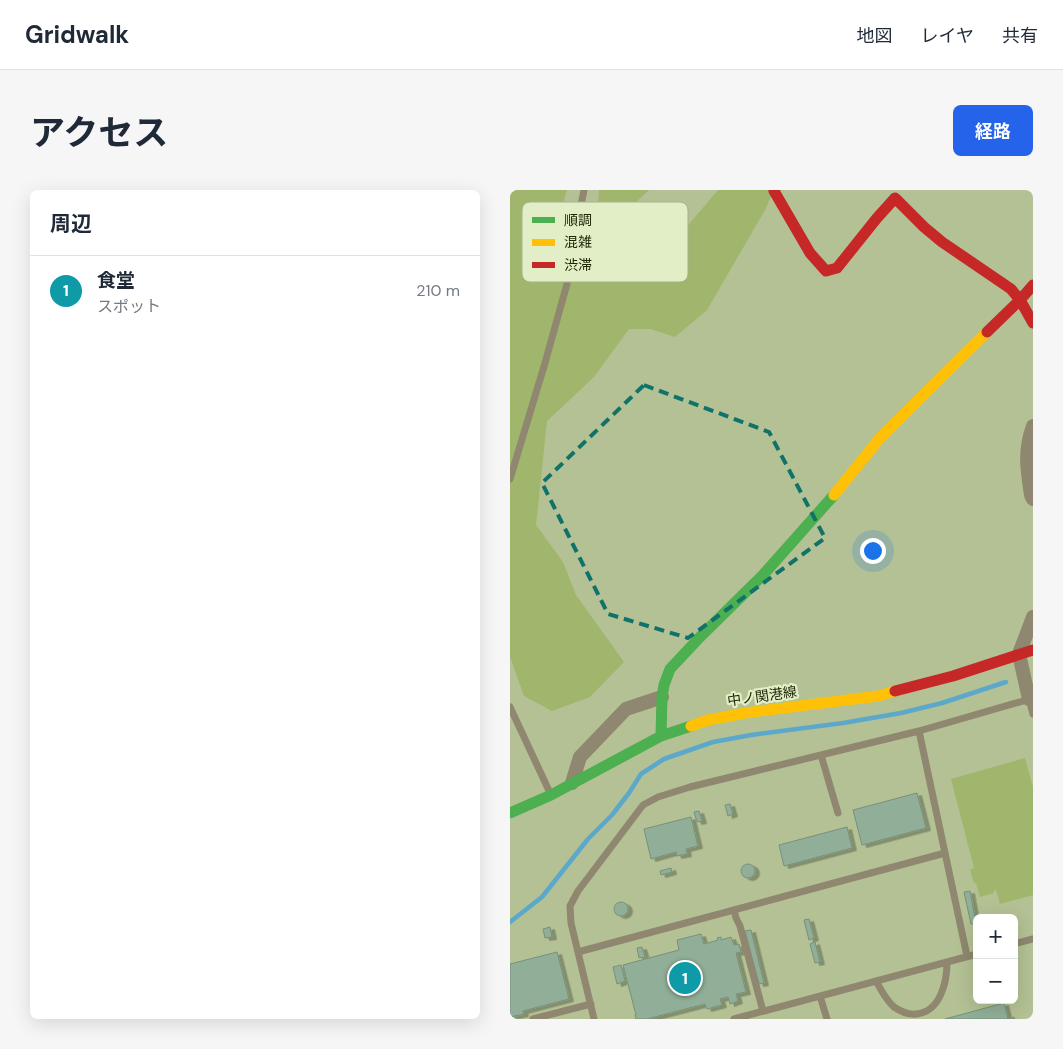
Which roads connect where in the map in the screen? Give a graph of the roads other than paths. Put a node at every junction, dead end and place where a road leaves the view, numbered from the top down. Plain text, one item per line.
1 (775, 190) edge
2 (567, 282) edge
3 (1033, 285) edge
4 (1020, 300) junction
5 (1033, 324) edge
6 (1033, 426) edge
7 (510, 479) edge
8 (1033, 499) edge
9 (1033, 617) edge
10 (1026, 652) edge
11 (662, 697) junction
12 (1031, 699) edge
13 (510, 707) edge
14 (1033, 714) edge
15 (920, 731) junction
16 (661, 736) junction
17 (820, 755) junction
18 (572, 783) junction
19 (551, 795) junction
20 (510, 813) edge
21 (838, 813) dead end
22 (945, 853) junction
23 (734, 910) junction
24 (1033, 939) edge
25 (1018, 943) edge
26 (578, 952) junction
27 (973, 955) edge
28 (967, 956) junction
29 (947, 962) junction
30 (876, 981) junction
31 (820, 996) junction
32 (591, 1004) junction
33 (763, 1011) junction
34 (743, 1018) edge
35 (533, 1019) edge
36 (593, 1019) edge
37 (734, 1019) edge
38 (827, 1019) edge

1 - 4 street
2 - 7 lane
3 - 4 street
4 - 5 street
4 - 11 street
6 - 8 street
9 - 10 street
10 - 12 street
10 - 16 street, 中ノ関港線
11 - 16 street
11 - 18 street
12 - 14 lane
12 - 15 lane
13 - 19 lane
15 - 17 lane
15 - 22 lane
16 - 18 street, 中ノ関港線
17 - 21 lane
17 - 26 lane
18 - 19 street, 中ノ関港線
19 - 20 street, 中ノ関港線
22 - 23 lane
22 - 28 lane
23 - 26 lane
23 - 33 lane
24 - 25 lane
26 - 32 lane
27 - 28 lane
28 - 29 lane
29 - 30 lane
29 - 30 lane
30 - 31 lane
31 - 33 lane
31 - 38 lane
32 - 35 lane
32 - 36 lane
33 - 34 lane
34 - 37 lane

